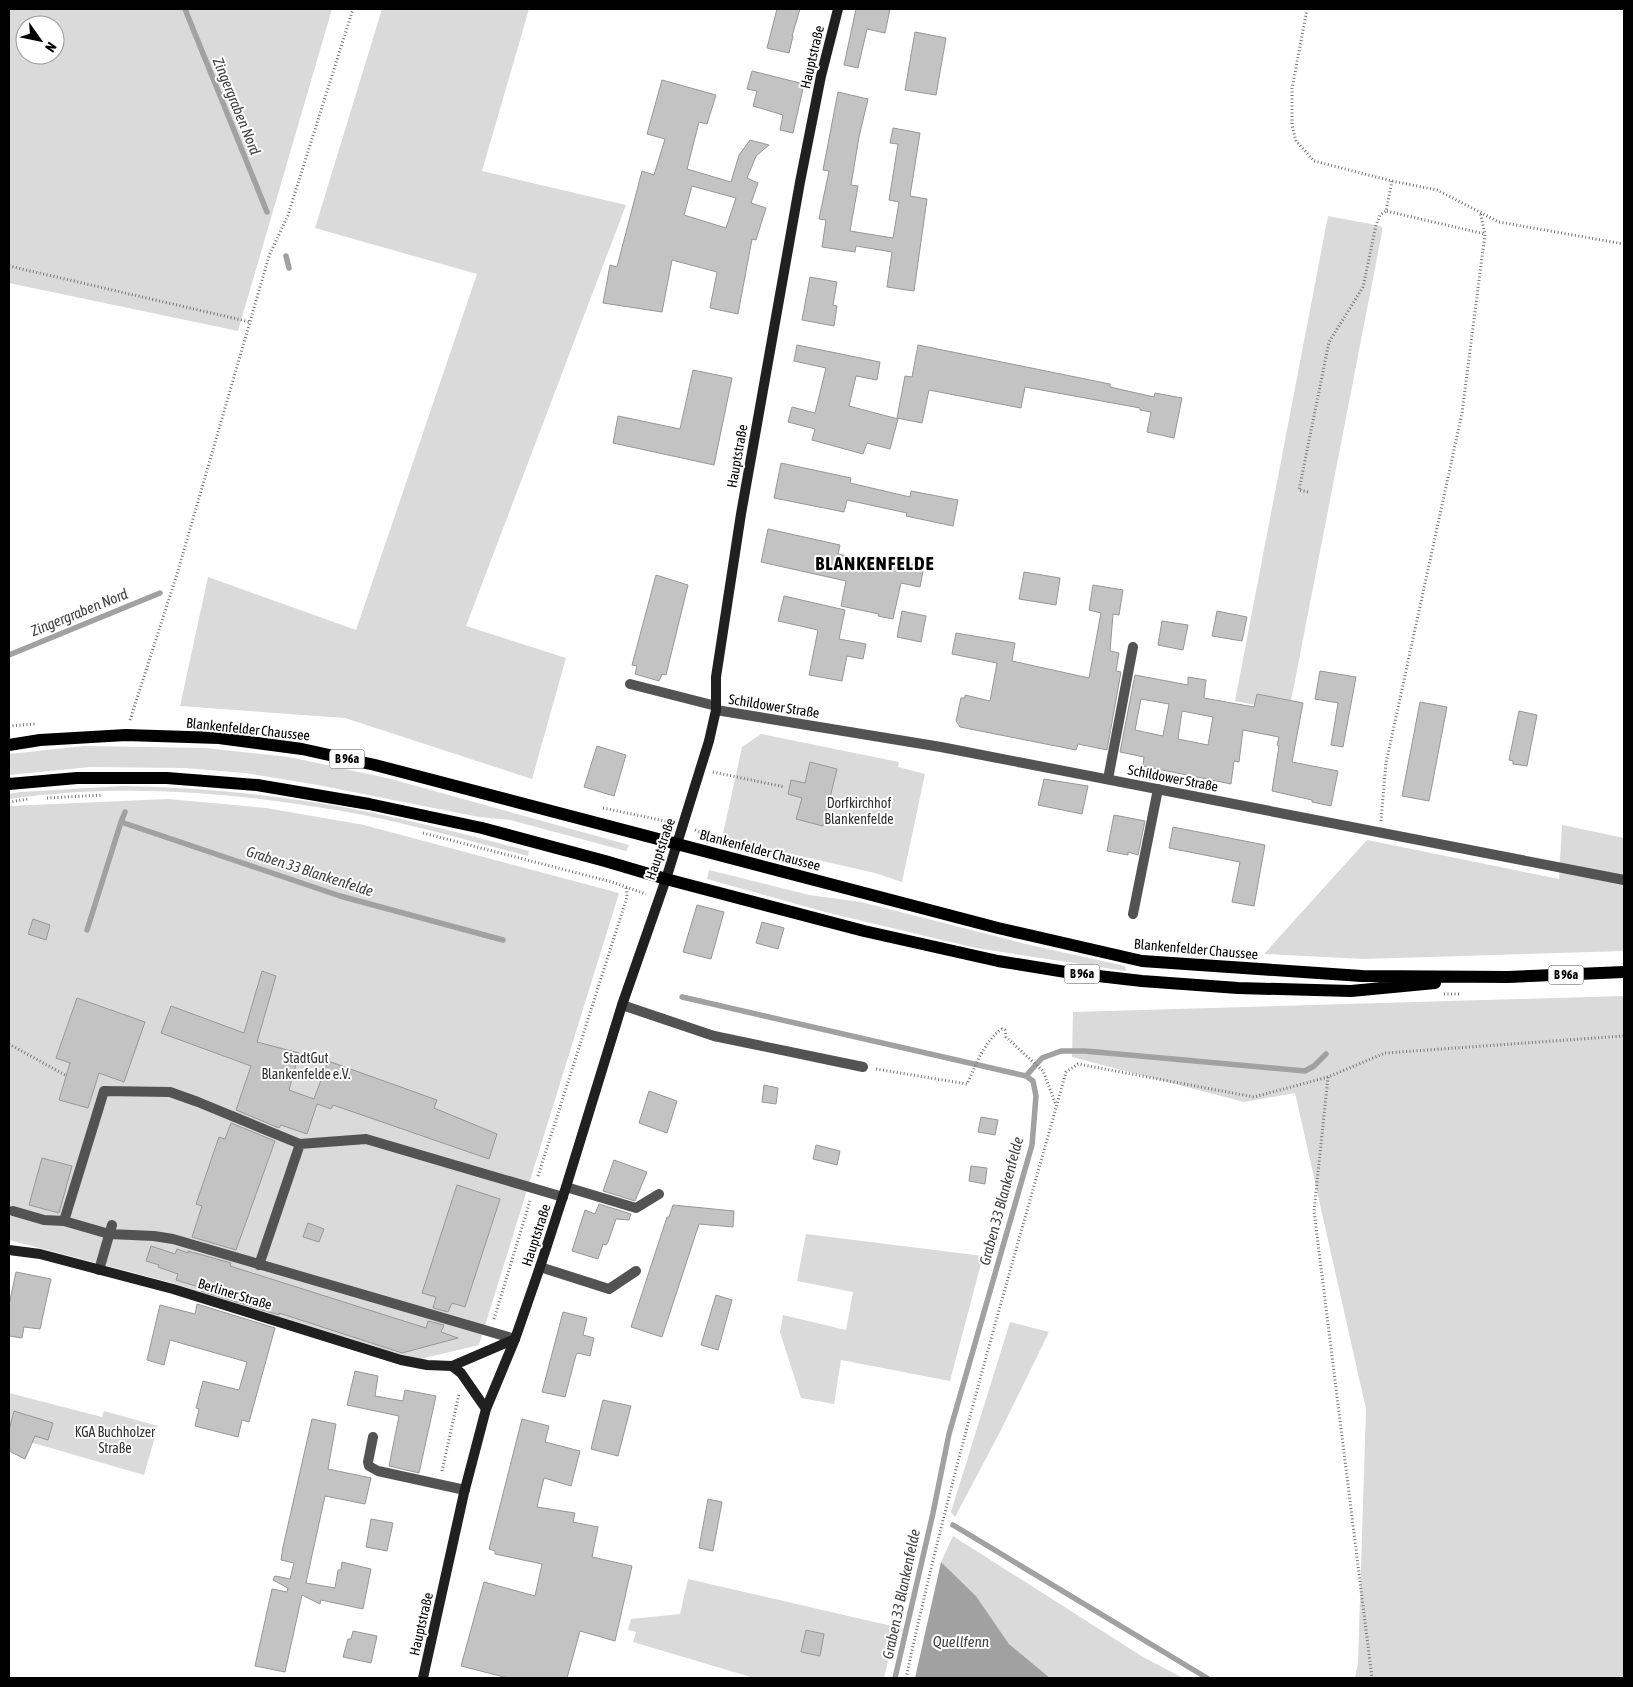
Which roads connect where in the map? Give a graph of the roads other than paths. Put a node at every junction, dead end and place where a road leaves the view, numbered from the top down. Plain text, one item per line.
1 (838, 9) edge
2 (1133, 647) dead end
3 (630, 684) dead end
4 (716, 708) junction
5 (9, 745) edge
6 (1108, 779) junction
7 (9, 784) edge
8 (1158, 789) junction
9 (677, 843) junction
10 (666, 879) junction
11 (1624, 880) edge
12 (1133, 914) dead end
13 (1624, 972) edge
14 (1508, 977) junction
15 (622, 1005) junction
16 (863, 1067) road end
17 (300, 1144) junction
18 (565, 1192) junction
19 (659, 1194) dead end
20 (13, 1212) dead end
21 (64, 1222) junction
22 (110, 1230) junction
23 (9, 1250) edge
24 (259, 1265) junction
25 (540, 1267) junction
26 (100, 1270) junction
27 (636, 1271) dead end
28 (515, 1339) junction
29 (452, 1366) junction
30 (486, 1409) junction
31 (373, 1437) dead end
32 (465, 1490) junction
33 (424, 1678) edge

1 - 4 street, Hauptstraße
2 - 6 street
3 - 4 street, Schildower Straße
4 - 6 street, Schildower Straße
4 - 9 street, Hauptstraße
5 - 9 main road, Blankenfelder Chaussee / B 96a
6 - 8 street, Schildower Straße
7 - 10 main road, Blankenfelder Chaussee / B 96a
8 - 11 street, Schildower Straße
8 - 12 street
9 - 10 street, Hauptstraße
9 - 14 main road, Blankenfelder Chaussee / B 96a
10 - 14 main road, Blankenfelder Chaussee / B 96a
10 - 15 street, Hauptstraße
13 - 14 main road, Blankenfelder Chaussee / B 96a
15 - 16 street
15 - 18 street, Hauptstraße
17 - 18 street
17 - 21 street
17 - 24 street
18 - 19 street
18 - 25 street, Hauptstraße
20 - 21 street
21 - 22 street
22 - 24 street
22 - 26 street
23 - 26 street, Berliner Straße
24 - 28 street
25 - 27 street
25 - 28 street, Hauptstraße
26 - 29 street, Berliner Straße
28 - 29 street, Berliner Straße
28 - 30 street, Hauptstraße
29 - 30 street
30 - 32 street, Hauptstraße
31 - 32 street
32 - 33 street, Hauptstraße

